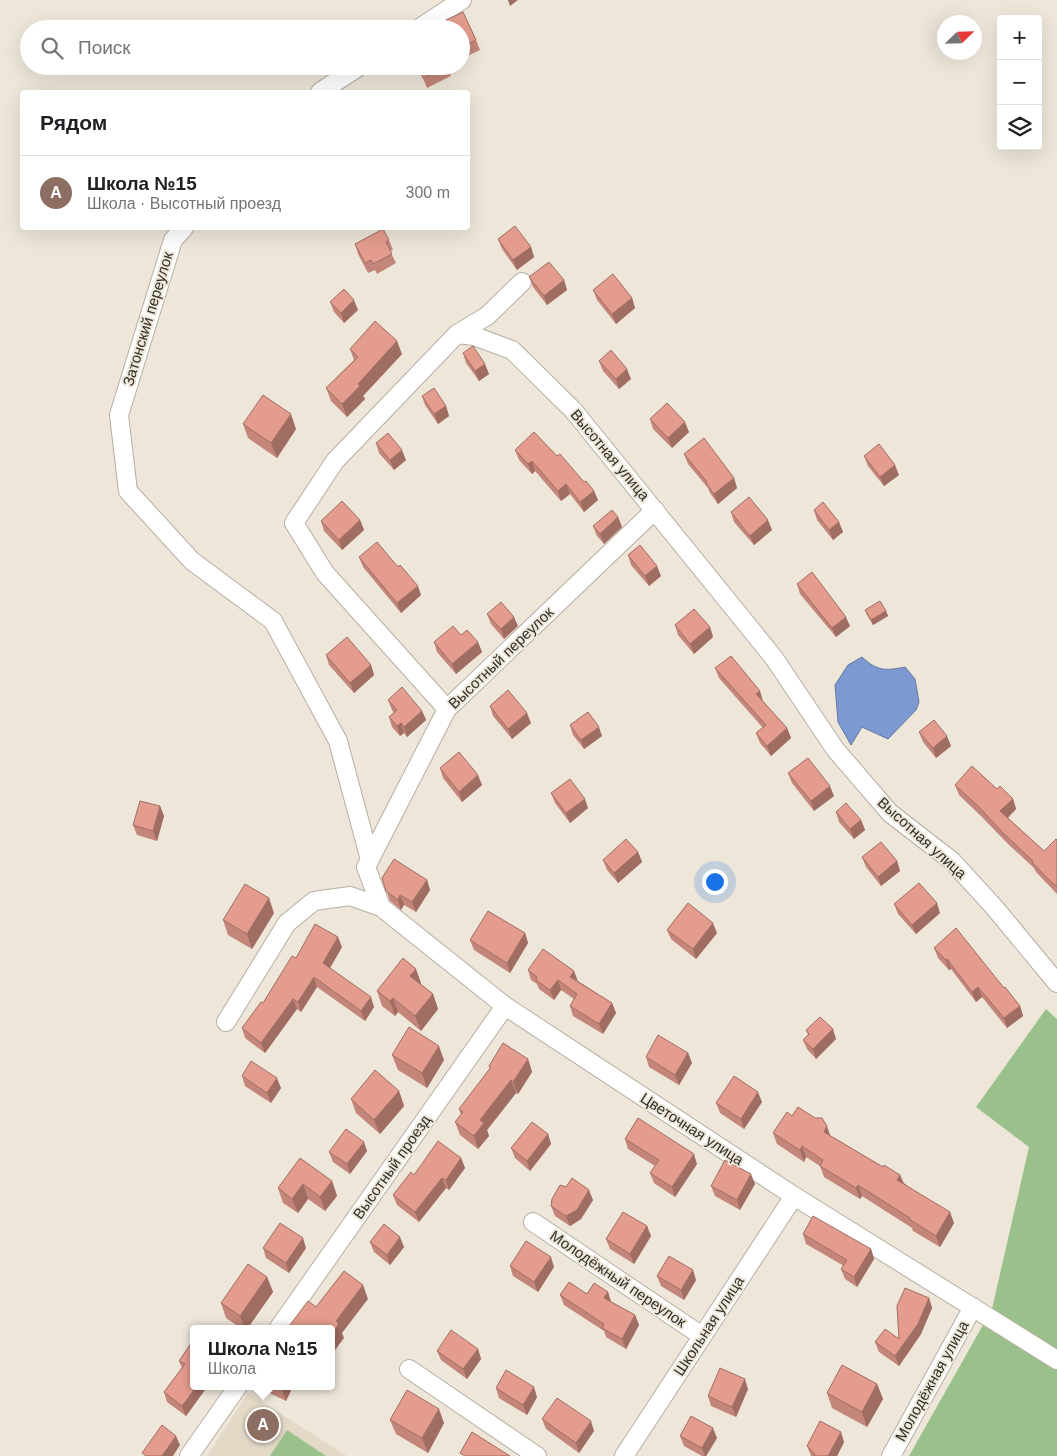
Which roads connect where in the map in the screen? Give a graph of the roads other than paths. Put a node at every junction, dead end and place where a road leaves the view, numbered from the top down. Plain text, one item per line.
1 (462, 0) edge
2 (432, 20) edge
3 (346, 75) edge
4 (323, 90) edge
5 (182, 230) edge
6 (522, 282) dead end
7 (457, 334) junction
8 (655, 510) junction
9 (447, 709) junction
10 (370, 860) junction
11 (381, 907) junction
12 (1057, 983) edge
13 (505, 1006) junction
14 (226, 1022) dead end
15 (794, 1196) junction
16 (533, 1222) dead end
17 (973, 1307) junction
18 (281, 1325) edge
19 (702, 1336) junction
20 (1057, 1360) edge
21 (409, 1369) dead end
22 (235, 1390) edge
23 (190, 1456) edge
24 (537, 1456) edge
25 (624, 1456) edge
26 (891, 1456) edge

1 - 2 street
3 - 4 street
5 - 10 street, Затонский переулок
6 - 7 street
7 - 8 street, Высотная улица
7 - 9 street
8 - 9 street, Высотный переулок
8 - 12 street, Высотная улица
9 - 10 street, Высотный переулок
10 - 11 street
11 - 13 street, Цветочная улица
11 - 14 street
13 - 15 street, Цветочная улица
13 - 18 street, Высотный проезд
15 - 17 street, Цветочная улица
15 - 19 street, Школьная улица
16 - 19 street, Молодёжный переулок
17 - 20 street, Цветочная улица
17 - 26 street, Молодёжная улица
19 - 25 street, Школьная улица
21 - 24 street
22 - 23 street

